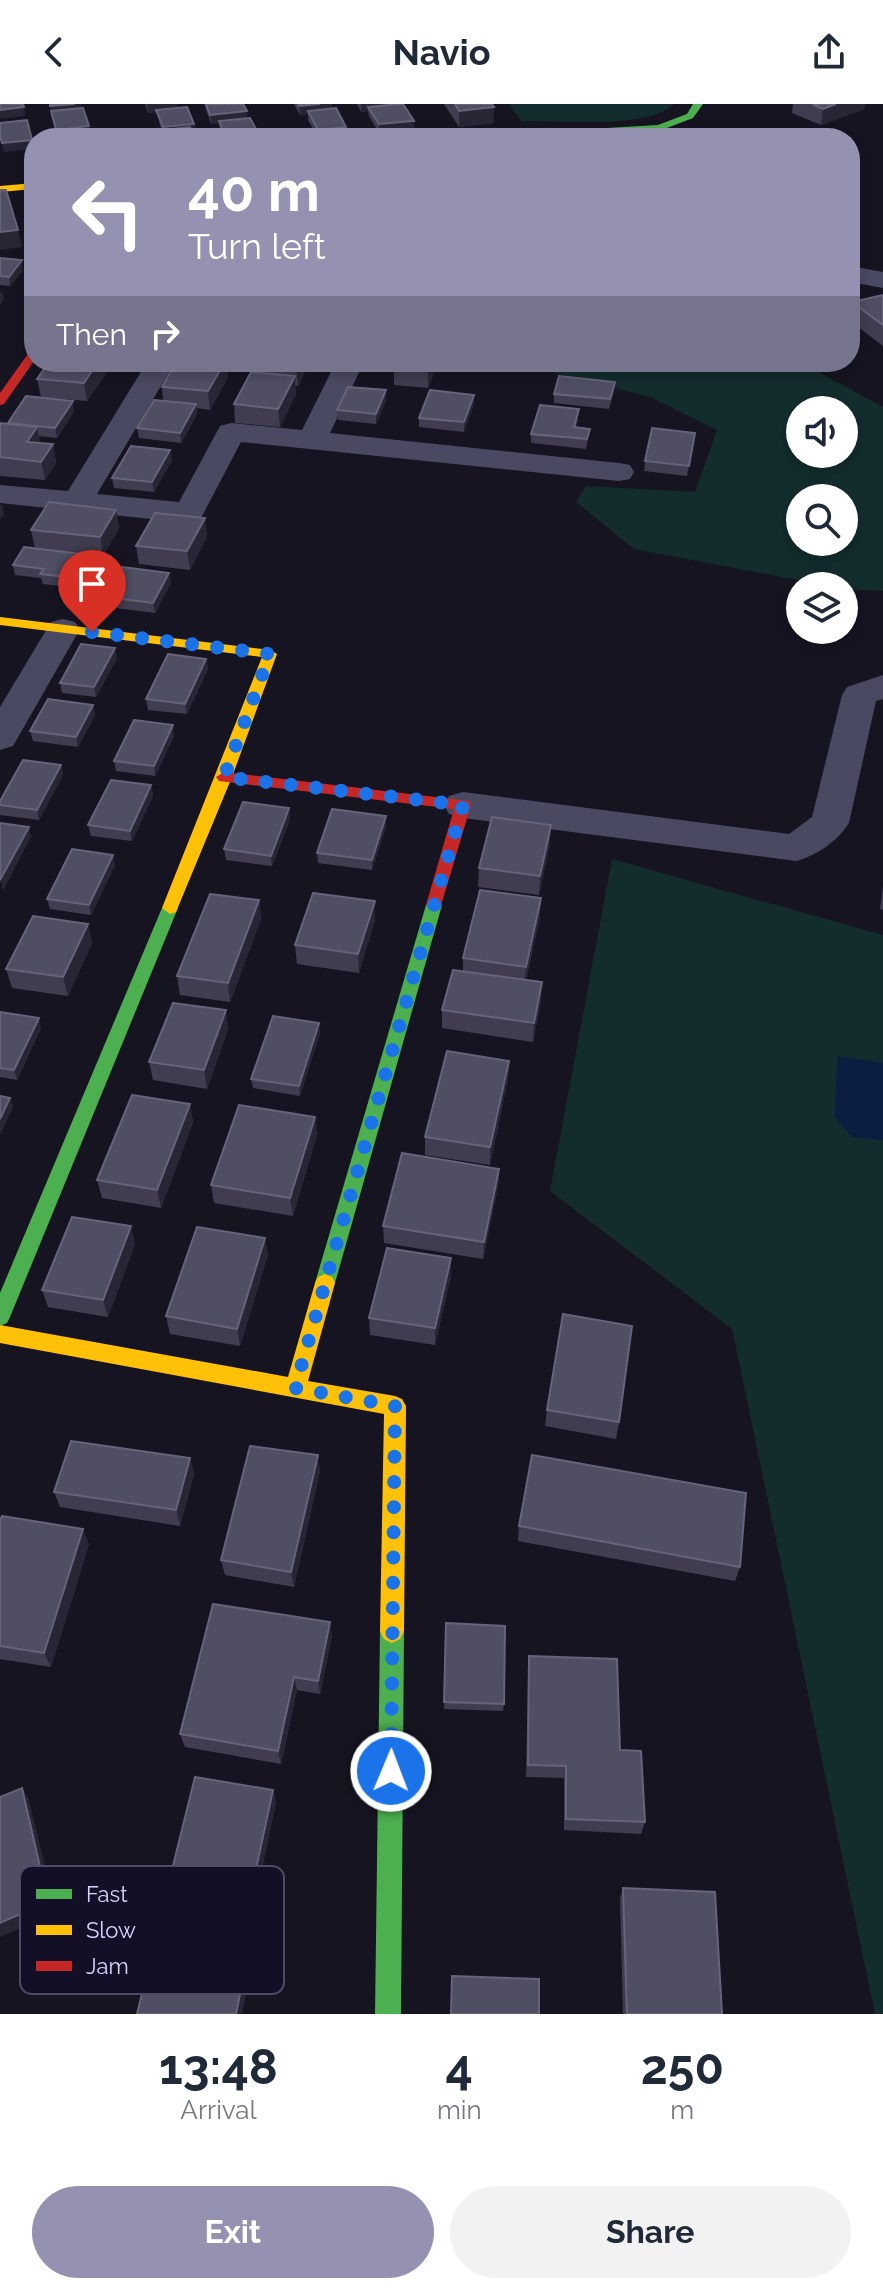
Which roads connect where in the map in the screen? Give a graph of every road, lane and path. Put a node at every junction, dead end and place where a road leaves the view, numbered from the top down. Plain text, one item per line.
1 (698, 104) edge
2 (659, 128) edge
3 (24, 187) edge
4 (0, 189) edge
5 (860, 276) edge
6 (883, 280) edge
7 (24, 367) edge
8 (155, 372) edge
9 (345, 372) edge
10 (0, 401) edge
11 (312, 440) junction
12 (619, 472) dead end
13 (0, 494) edge
14 (77, 502) junction
15 (0, 621) edge
16 (63, 629) junction
17 (883, 686) edge
18 (0, 738) edge
19 (224, 777) junction
20 (463, 805) junction
21 (0, 1317) edge
22 (0, 1334) edge
23 (295, 1388) junction
24 (388, 2014) edge

1 - 2 street
3 - 4 street
5 - 6 street
7 - 10 street
8 - 14 street
9 - 11 street
11 - 12 street
11 - 14 street
13 - 14 street
15 - 16 street
16 - 18 street
16 - 19 street
17 - 20 street
19 - 20 street
19 - 21 street
20 - 23 street
22 - 23 street
23 - 24 street

